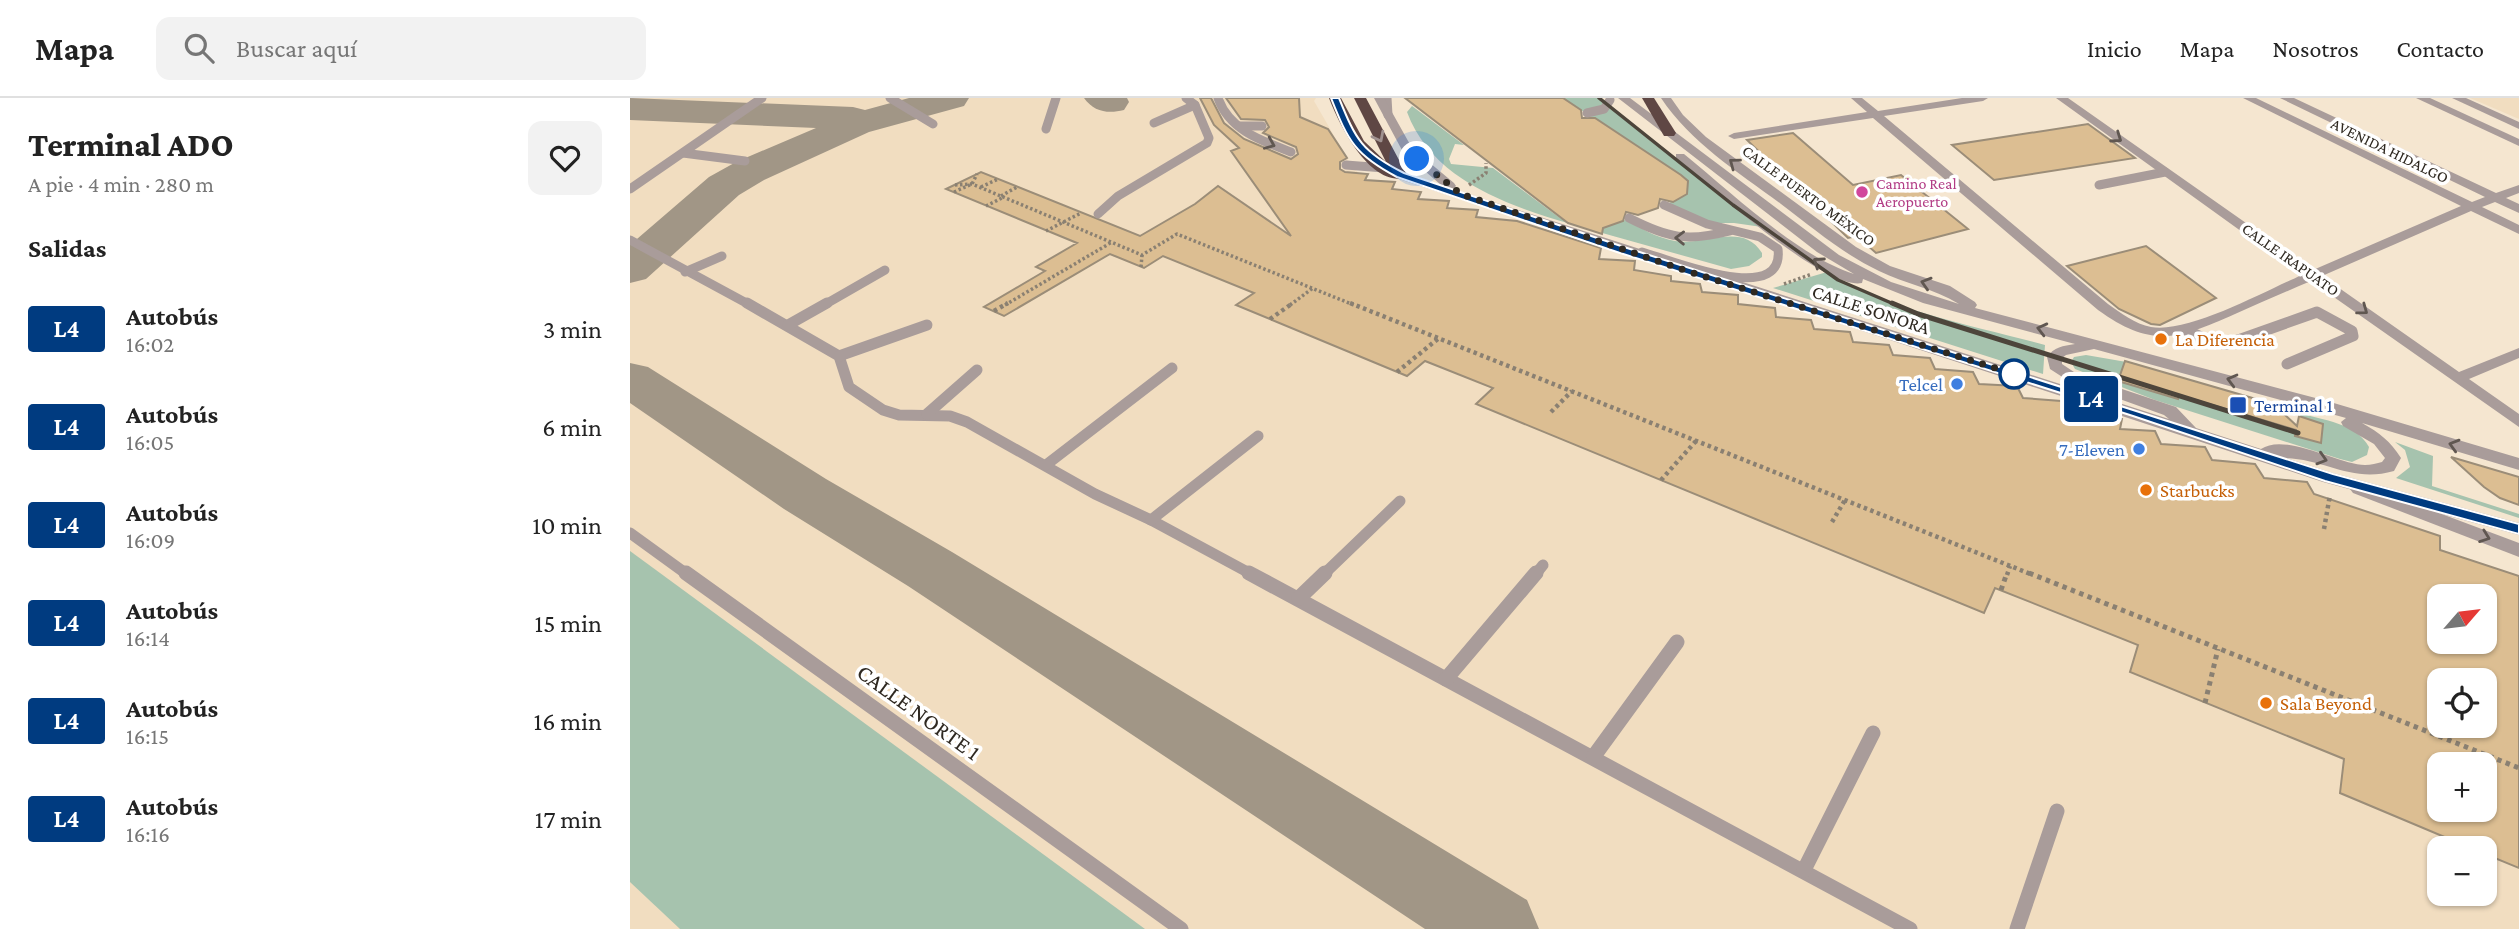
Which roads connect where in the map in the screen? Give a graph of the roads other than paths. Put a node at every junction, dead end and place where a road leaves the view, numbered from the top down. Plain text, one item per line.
1 (762, 98) edge
2 (890, 98) edge
3 (1055, 98) edge
4 (1186, 98) edge
5 (1218, 98) edge
6 (1335, 98) edge
7 (1360, 98) edge
8 (1380, 98) edge
9 (1387, 98) edge
10 (1648, 98) edge
11 (1666, 98) edge
12 (1856, 98) edge
13 (1983, 98) edge
14 (2061, 98) edge
15 (2248, 98) edge
16 (2285, 98) edge
17 (2421, 98) edge
18 (2438, 98) edge
19 (1613, 99) edge
20 (2457, 102) edge
21 (1195, 105) junction
22 (1587, 113) dead end
23 (1874, 114) junction
24 (1388, 115) junction
25 (933, 124) dead end
26 (1154, 124) dead end
27 (1238, 125) junction
28 (1262, 126) dead end
29 (2519, 126) edge
30 (1046, 129) dead end
31 (1669, 133) junction
32 (2519, 134) edge
33 (1734, 136) dead end
34 (2519, 143) edge
35 (1291, 152) dead end
36 (683, 153) junction
37 (745, 162) dead end
38 (1346, 165) dead end
39 (1384, 168) junction
40 (2165, 172) junction
41 (1400, 175) junction
42 (2099, 185) dead end
43 (630, 188) edge
44 (2519, 189) edge
45 (1461, 194) junction
46 (2495, 197) junction
47 (1664, 205) dead end
48 (2470, 207) junction
49 (2519, 209) edge
50 (1098, 214) dead end
51 (1629, 218) dead end
52 (1734, 229) junction
53 (2519, 230) edge
54 (1778, 232) junction
55 (1762, 237) junction
56 (630, 240) edge
57 (1621, 249) junction
58 (722, 256) dead end
59 (885, 270) dead end
60 (685, 272) junction
61 (2313, 274) junction
62 (1881, 284) junction
63 (1985, 315) junction
64 (788, 325) junction
65 (927, 326) dead end
66 (2183, 331) junction
67 (2099, 344) junction
68 (2519, 353) edge
69 (839, 356) junction
70 (2287, 365) dead end
71 (1172, 368) dead end
72 (977, 370) dead end
73 (2458, 378) junction
74 (2321, 405) junction
75 (927, 414) junction
76 (2519, 422) edge
77 (2194, 432) junction
78 (1258, 436) dead end
79 (2255, 452) junction
80 (2519, 464) edge
81 (1046, 465) junction
82 (2330, 486) junction
83 (1400, 501) dead end
84 (1151, 520) junction
85 (2519, 529) edge
86 (630, 533) edge
87 (2519, 550) edge
88 (1543, 565) dead end
89 (1299, 598) junction
90 (1677, 642) dead end
91 (1446, 679) junction
92 (1873, 733) dead end
93 (1594, 756) junction
94 (2057, 811) dead end
95 (1804, 870) junction
96 (1181, 929) edge
97 (1910, 929) edge
98 (2017, 929) edge

1 - 36 lane
2 - 25 lane
3 - 30 lane
4 - 21 lane
5 - 27 lane
6 - 39 highway
7 -> 41 highway
8 - 24 street
9 - 24 lane
10 - 31 highway
63 -> 11 street, CALLE PUERTO MÉXICO
12 - 23 street
13 - 23 street
14 -> 40 street, CALLE IRAPUATO
15 - 48 street, AVENIDA HIDALGO
16 - 46 street, AVENIDA HIDALGO
17 - 34 street
18 - 20 street
19 - 22 lane
19 - 31 street
19 - 54 street
20 - 29 street
20 - 32 street
21 - 26 lane
21 - 50 lane
23 - 33 street
23 - 66 street
24 - 45 street
27 - 28 lane
27 -> 35 lane
31 - 62 street
36 - 37 lane
36 - 43 lane
38 - 39 lane
39 - 41 highway
40 - 42 lane
40 - 61 street, CALLE IRAPUATO
41 - 45 street, CALLE SONORA
44 - 46 street
45 - 57 street, CALLE SONORA
46 - 48 street
46 - 49 street, AVENIDA HIDALGO
47 - 52 lane
48 - 53 street, AVENIDA HIDALGO
48 - 61 street
52 -> 51 lane
52 - 55 lane
54 - 55 lane
62 -> 54 street
55 - 57 lane
56 - 60 lane
57 - 77 street, CALLE SONORA
58 - 60 lane
59 - 64 lane
60 - 64 lane
61 - 66 street
61 -> 73 street, CALLE IRAPUATO
62 - 63 street
67 -> 63 street
64 - 69 lane
65 - 69 lane
66 - 70 lane
74 -> 67 street
67 - 77 street
68 - 73 street
69 - 75 lane
71 - 81 lane
72 - 75 lane
73 - 76 street, CALLE IRAPUATO
79 -> 74 street
80 -> 74 street
75 - 81 lane
77 - 79 street, CALLE SONORA
78 - 84 lane
79 - 82 street, CALLE SONORA
81 - 84 lane
82 - 85 street
82 -> 87 street
83 - 89 lane
84 - 89 lane
86 - 96 lane, CALLE NORTE 1
88 - 91 lane
89 - 91 lane
90 - 93 lane
91 - 93 lane
92 - 95 lane
93 - 95 lane
94 - 98 lane
95 - 97 lane

